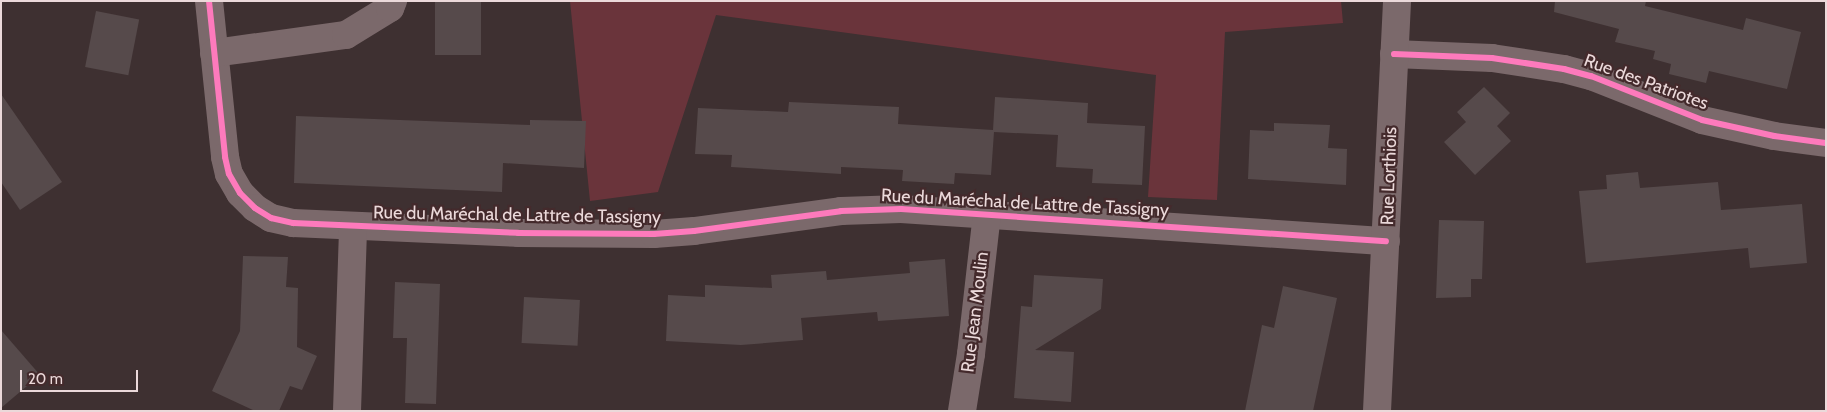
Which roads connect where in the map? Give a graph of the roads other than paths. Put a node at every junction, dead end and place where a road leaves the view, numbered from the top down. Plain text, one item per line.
1 (208, 1) edge
2 (393, 1) edge
3 (1397, 1) edge
4 (214, 53) junction
5 (1394, 54) junction
6 (1826, 143) edge
7 (987, 213) junction
8 (353, 227) junction
9 (1386, 241) junction
10 (347, 411) edge
11 (962, 411) edge
12 (1377, 411) edge

1 - 4 street, Rue du Maréchal de Lattre de Tassigny
2 - 4 street
3 - 5 street, Rue Lorthiois
4 - 8 street, Rue du Maréchal de Lattre de Tassigny
5 - 6 street, Rue des Patriotes
5 - 9 street, Rue Lorthiois
7 - 8 street, Rue du Maréchal de Lattre de Tassigny
7 - 9 street, Rue du Maréchal de Lattre de Tassigny
7 - 11 street, Rue Jean Moulin
8 - 10 street
9 - 12 street, Rue Lorthiois

